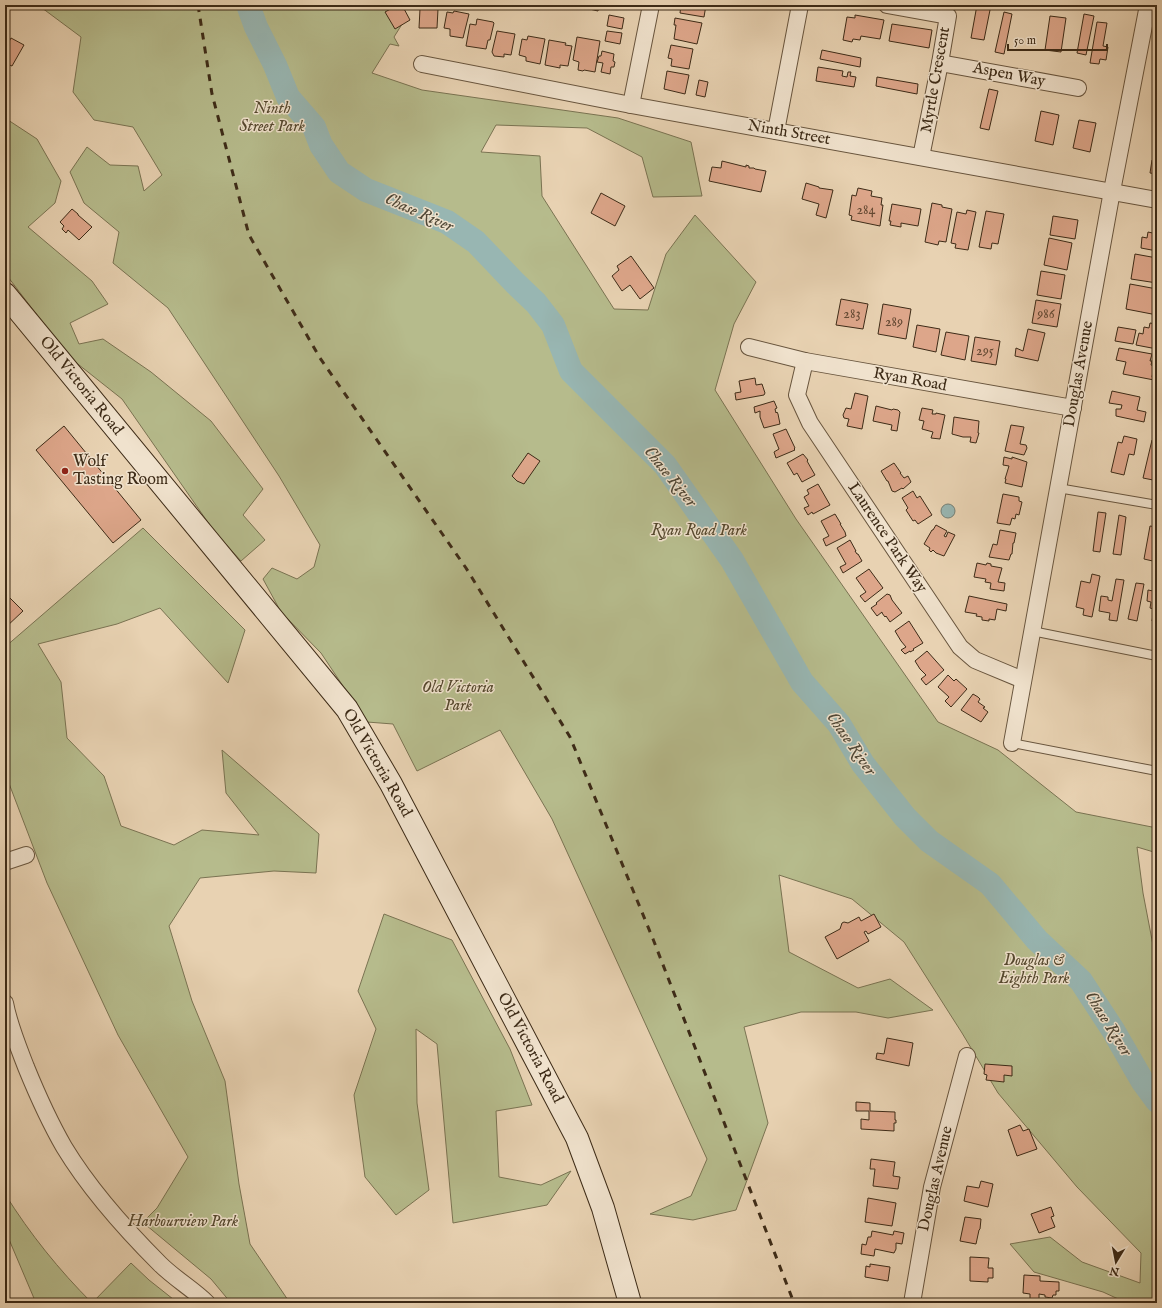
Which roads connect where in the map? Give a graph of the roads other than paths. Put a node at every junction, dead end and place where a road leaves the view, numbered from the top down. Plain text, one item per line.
1 (650, 5) edge
2 (800, 5) edge
3 (887, 5) edge
4 (1148, 5) edge
5 (940, 63) junction
6 (422, 64) dead end
7 (1078, 88) dead end
8 (631, 105) junction
9 (776, 131) junction
10 (922, 157) junction
11 (1112, 191) junction
12 (1157, 200) edge
13 (5, 294) edge
14 (749, 347) dead end
15 (805, 361) junction
16 (1073, 408) junction
17 (1058, 488) junction
18 (1157, 505) edge
19 (1032, 631) junction
20 (1157, 656) edge
21 (1023, 680) junction
22 (1012, 743) joint
23 (1157, 771) edge
24 (26, 855) dead end
25 (5, 862) edge
26 (5, 1003) edge
27 (967, 1056) dead end
28 (207, 1303) edge
29 (630, 1303) edge
30 (912, 1303) edge

1 - 8 street
2 - 9 street
3 - 5 street, Myrtle Crescent
4 - 11 street, Douglas Avenue
5 - 7 street, Aspen Way
5 - 10 street, Myrtle Crescent
6 - 8 street, Ninth Street
8 - 9 street, Ninth Street
9 - 10 street, Ninth Street
10 - 11 street, Ninth Street
11 - 12 street, Ninth Street
11 - 16 street, Douglas Avenue
13 - 29 street, Old Victoria Road
14 - 15 street, Ryan Road
15 - 16 street, Ryan Road
15 - 21 street, Laurence Park Way
16 - 17 street, Douglas Avenue
17 - 18 lane
17 - 19 street, Douglas Avenue
19 - 20 lane
19 - 21 street, Douglas Avenue
21 - 22 street, Douglas Avenue
22 - 23 lane
24 - 25 street
26 - 28 street
27 - 30 street, Douglas Avenue

